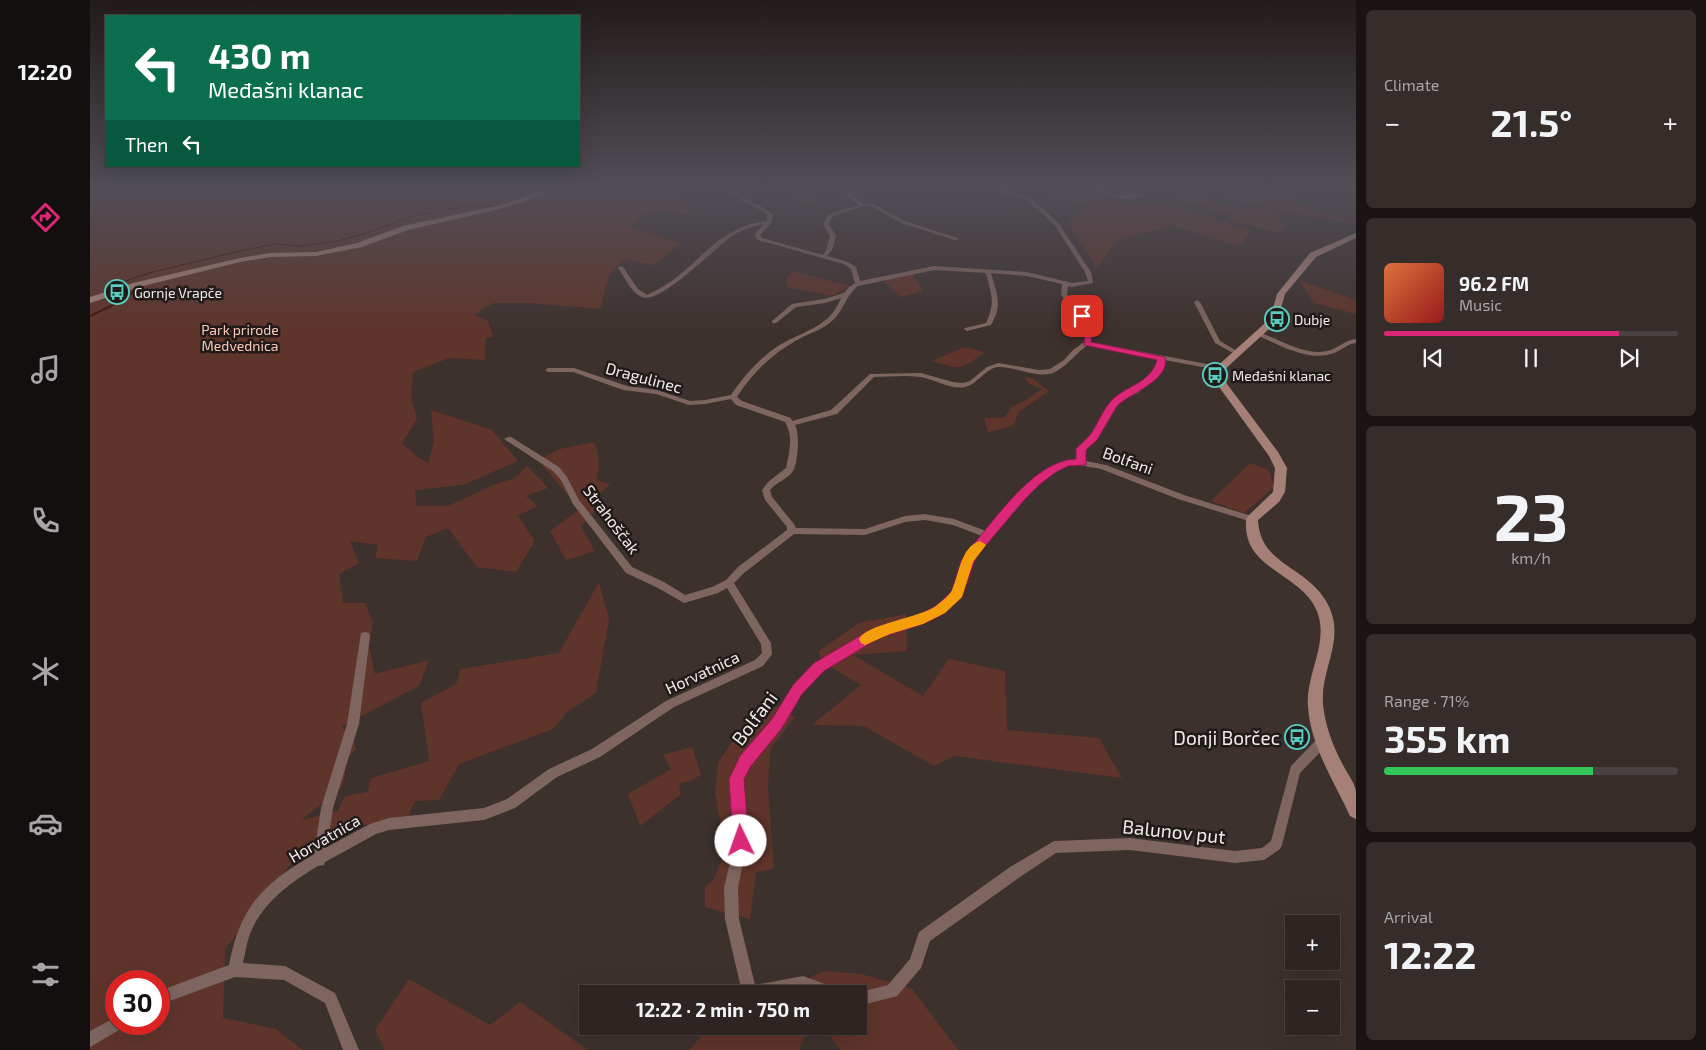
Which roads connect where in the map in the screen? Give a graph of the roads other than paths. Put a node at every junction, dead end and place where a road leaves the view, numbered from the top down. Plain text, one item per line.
1 (387, 235) edge
2 (729, 235) edge
3 (757, 235) edge
4 (832, 235) edge
5 (942, 235) edge
6 (1063, 235) edge
7 (1356, 235) edge
8 (957, 240) dead end
9 (824, 257) junction
10 (621, 268) dead end
11 (988, 271) junction
12 (858, 283) junction
13 (1065, 284) junction
14 (844, 295) junction
15 (91, 300) edge
16 (1197, 302) dead end
17 (774, 322) dead end
18 (967, 329) dead end
19 (1258, 334) junction
20 (1356, 341) edge
21 (1087, 343) junction
22 (1235, 352) junction
23 (1162, 359) junction
24 (1218, 368) junction
25 (548, 370) dead end
26 (869, 377) joint
27 (733, 397) junction
28 (791, 424) junction
29 (508, 438) dead end
30 (1082, 462) junction
31 (1252, 520) junction
32 (792, 531) junction
33 (988, 535) junction
34 (729, 583) junction
35 (366, 636) dead end
36 (1323, 741) junction
37 (1356, 810) edge
38 (319, 860) junction
39 (235, 970) junction
40 (745, 985) edge
41 (792, 985) edge
42 (809, 985) edge
43 (170, 994) edge
44 (867, 997) edge
45 (105, 1031) edge
46 (90, 1040) edge
47 (351, 1050) edge

1 - 15 street
2 - 10 street
3 - 9 street
4 - 9 street
5 - 8 street
6 - 13 street
7 - 19 street
9 - 12 street
11 - 12 street
11 - 13 street
11 - 18 street
12 - 14 street
13 - 21 street
14 - 17 street
14 - 27 street
16 - 22 street
19 - 20 street
19 - 22 street
21 - 23 street
21 - 26 street
22 - 24 street
23 - 24 street
23 - 30 street
24 - 31 street
25 - 27 street, Dragulinec
26 - 28 street
27 - 28 street
28 - 32 street
29 - 34 street, Strahoščak
30 - 31 street, Bolfani
30 - 33 street, Bolfani
31 - 36 street
32 - 33 street
32 - 34 street
33 - 40 street, Bolfani
34 - 38 street, Horvatnica
35 - 38 street
36 - 37 street
36 - 44 street, Balunov put
38 - 39 street, Horvatnica
39 - 43 street
39 - 47 street
41 - 42 street
45 - 46 street

